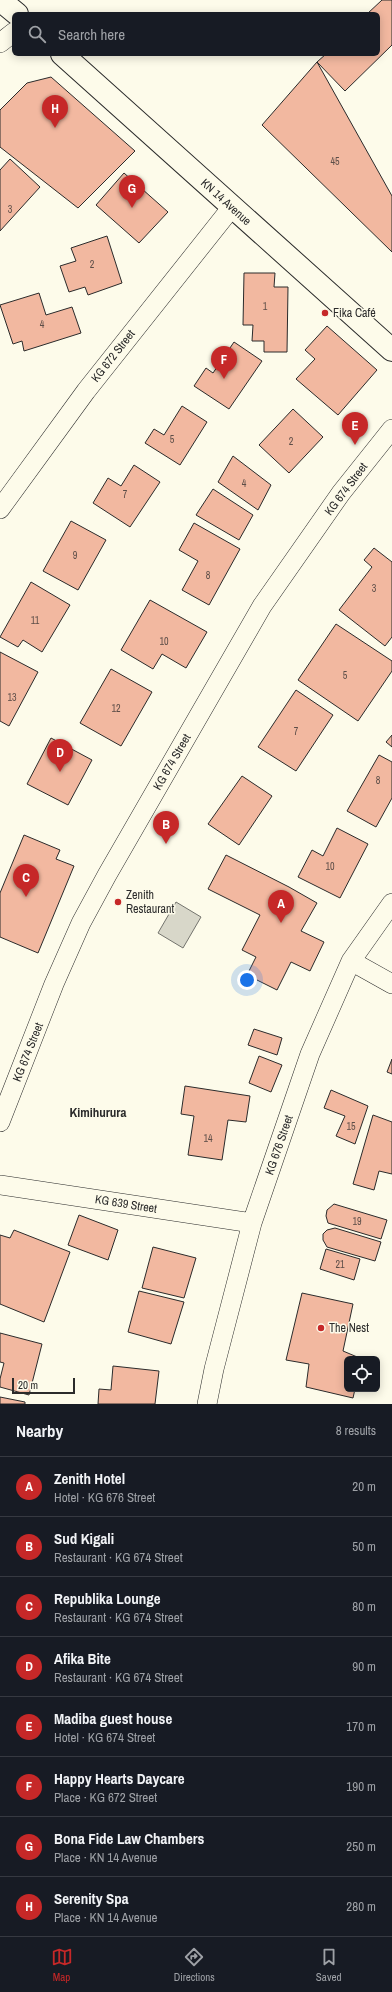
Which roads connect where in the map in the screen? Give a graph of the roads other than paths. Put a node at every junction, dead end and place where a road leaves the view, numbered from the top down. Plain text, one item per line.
1 (0, 0) edge
2 (15, 12) edge
3 (12, 34) edge
4 (0, 43) edge
5 (64, 56) edge
6 (232, 207) junction
7 (392, 350) edge
8 (392, 429) edge
9 (0, 509) edge
10 (392, 903) edge
11 (351, 961) junction
12 (392, 984) edge
13 (0, 1122) edge
14 (0, 1185) edge
15 (252, 1223) junction
16 (207, 1404) edge

1 - 2 main road
3 - 4 street
5 - 6 main road, KN 14 Avenue
6 - 7 main road, KN 14 Avenue
6 - 9 street, KG 672 Street
8 - 13 street, KG 674 Street
10 - 11 street, KG 676 Street
11 - 12 street
11 - 15 street, KG 676 Street
14 - 15 street, KG 639 Street
15 - 16 street, KG 676 Street

